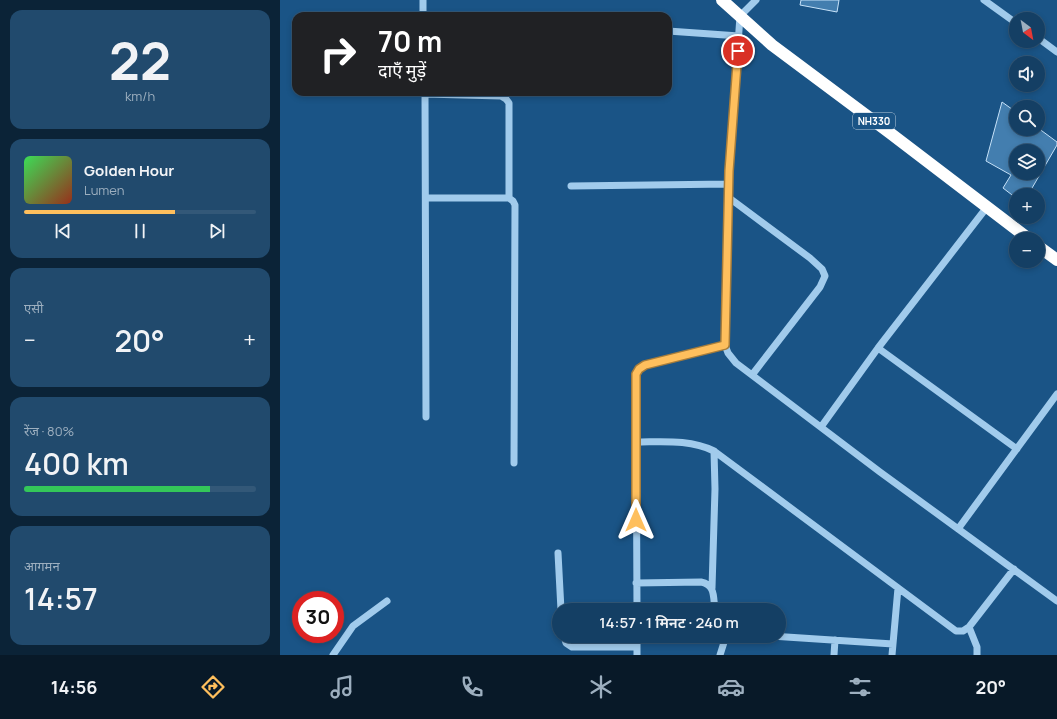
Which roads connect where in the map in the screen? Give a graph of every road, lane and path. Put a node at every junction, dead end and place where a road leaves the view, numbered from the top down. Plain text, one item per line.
1 (423, 0) edge
2 (722, 0) edge
3 (756, 0) edge
4 (984, 0) edge
5 (423, 12) edge
6 (740, 16) junction
7 (1009, 18) edge
8 (672, 31) edge
9 (739, 36) junction
10 (1045, 43) edge
11 (1057, 52) edge
12 (425, 96) edge
13 (500, 96) edge
14 (729, 184) junction
15 (571, 186) dead end
16 (728, 197) junction
17 (426, 198) junction
18 (509, 198) junction
19 (987, 207) junction
20 (1020, 232) edge
21 (1045, 251) edge
22 (1057, 260) edge
23 (725, 345) junction
24 (878, 348) junction
25 (752, 375) junction
26 (1057, 394) edge
27 (426, 416) dead end
28 (821, 427) junction
29 (636, 442) junction
30 (1017, 449) junction
31 (714, 451) junction
32 (514, 463) dead end
33 (958, 529) junction
34 (558, 553) dead end
35 (1014, 569) junction
36 (636, 583) junction
37 (712, 588) junction
38 (898, 588) junction
39 (387, 601) dead end
40 (1057, 601) edge
41 (561, 603) edge
42 (636, 603) edge
43 (713, 603) edge
44 (970, 627) junction
45 (786, 637) edge
46 (835, 640) junction
47 (566, 643) edge
48 (724, 643) edge
49 (893, 644) junction
50 (637, 646) joint
51 (333, 655) edge
52 (637, 655) edge
53 (720, 655) edge
54 (834, 655) edge
55 (892, 655) edge
56 (977, 655) edge

1 - 5 street
2 - 6 highway, NH330
3 - 6 street
4 - 7 street
6 - 9 street
6 - 19 highway, NH330
8 - 9 street
9 - 14 street
10 - 11 street
12 - 17 street
13 - 18 street
14 - 15 street
14 - 16 street
16 - 23 street
16 - 25 street
17 - 18 street
17 - 27 street
18 - 32 street
19 - 20 highway, NH330
19 - 24 street
21 - 22 highway
23 - 25 street
23 - 29 street
24 - 28 street
24 - 30 street
25 - 28 street
26 - 30 street
28 - 33 street
29 - 31 street
29 - 36 street
30 - 33 street
31 - 37 street
31 - 38 street
33 - 35 street
34 - 41 street
35 - 40 street
35 - 44 street
36 - 37 street
36 - 42 street
37 - 43 street
38 - 44 street
38 - 49 street
39 - 51 street
44 - 56 street
45 - 46 street
46 - 49 street
46 - 54 street
47 - 50 street
48 - 53 street
49 - 55 street
50 - 52 street

